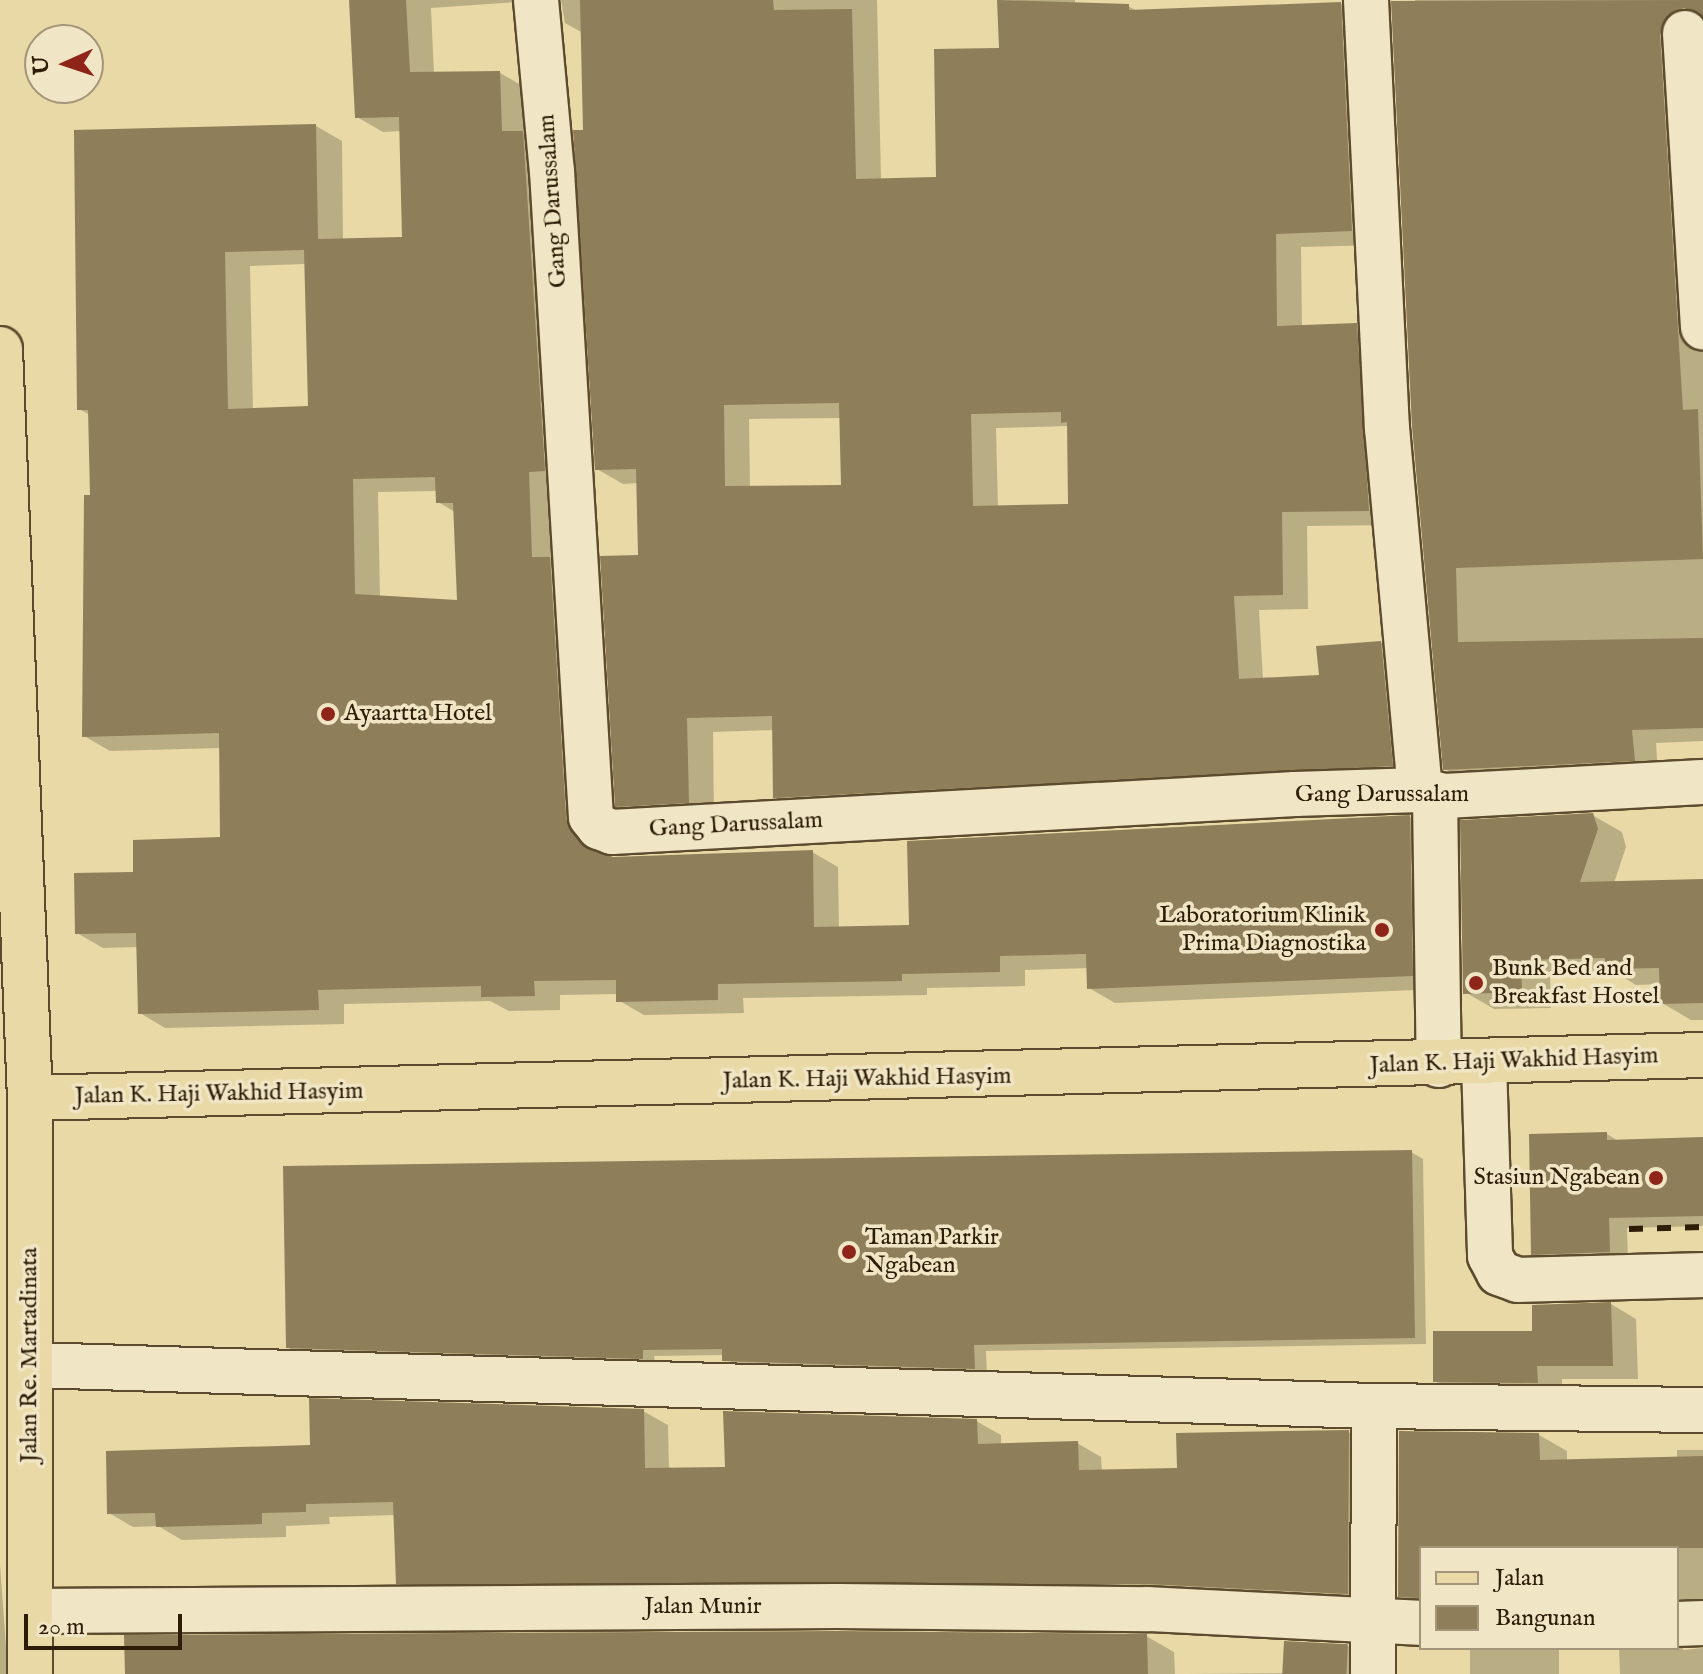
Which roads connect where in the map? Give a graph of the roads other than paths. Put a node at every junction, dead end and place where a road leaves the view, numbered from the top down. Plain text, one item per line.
1 (536, 0) edge
2 (1366, 0) edge
3 (1685, 33) dead end
4 (1695, 86) edge
5 (1703, 327) edge
6 (0, 349) edge
7 (1703, 782) edge
8 (1428, 793) junction
9 (13, 984) edge
10 (1703, 1055) edge
11 (1484, 1063) junction
12 (1439, 1065) junction
13 (30, 1098) junction
14 (1703, 1275) edge
15 (16, 1302) edge
16 (31, 1365) junction
17 (1374, 1406) junction
18 (1703, 1410) edge
19 (30, 1611) junction
20 (1376, 1622) junction
21 (1419, 1623) edge
22 (1703, 1623) edge
23 (1679, 1624) edge
24 (30, 1674) edge
25 (1373, 1674) edge

1 - 8 street, Gang Darussalam
2 - 8 street
3 - 4 street
4 - 5 street
6 - 9 main road, Jalan Re. Martadinata
7 - 8 street, Gang Darussalam
8 - 12 street
9 - 13 main road, Jalan Re. Martadinata
10 - 11 main road, Jalan K. Haji Wakhid Hasyim
11 - 12 main road, Jalan K. Haji Wakhid Hasyim
11 - 14 street
12 - 13 main road, Jalan K. Haji Wakhid Hasyim
13 - 15 main road, Jalan Re. Martadinata
15 - 16 main road, Jalan Re. Martadinata
16 - 17 street
16 - 19 main road, Jalan Re. Martadinata
17 - 18 street
17 - 20 street
19 - 20 street, Jalan Munir
19 - 24 main road, Jalan Re. Martadinata
20 - 21 street, Jalan Munir
20 - 25 street
22 - 23 street

